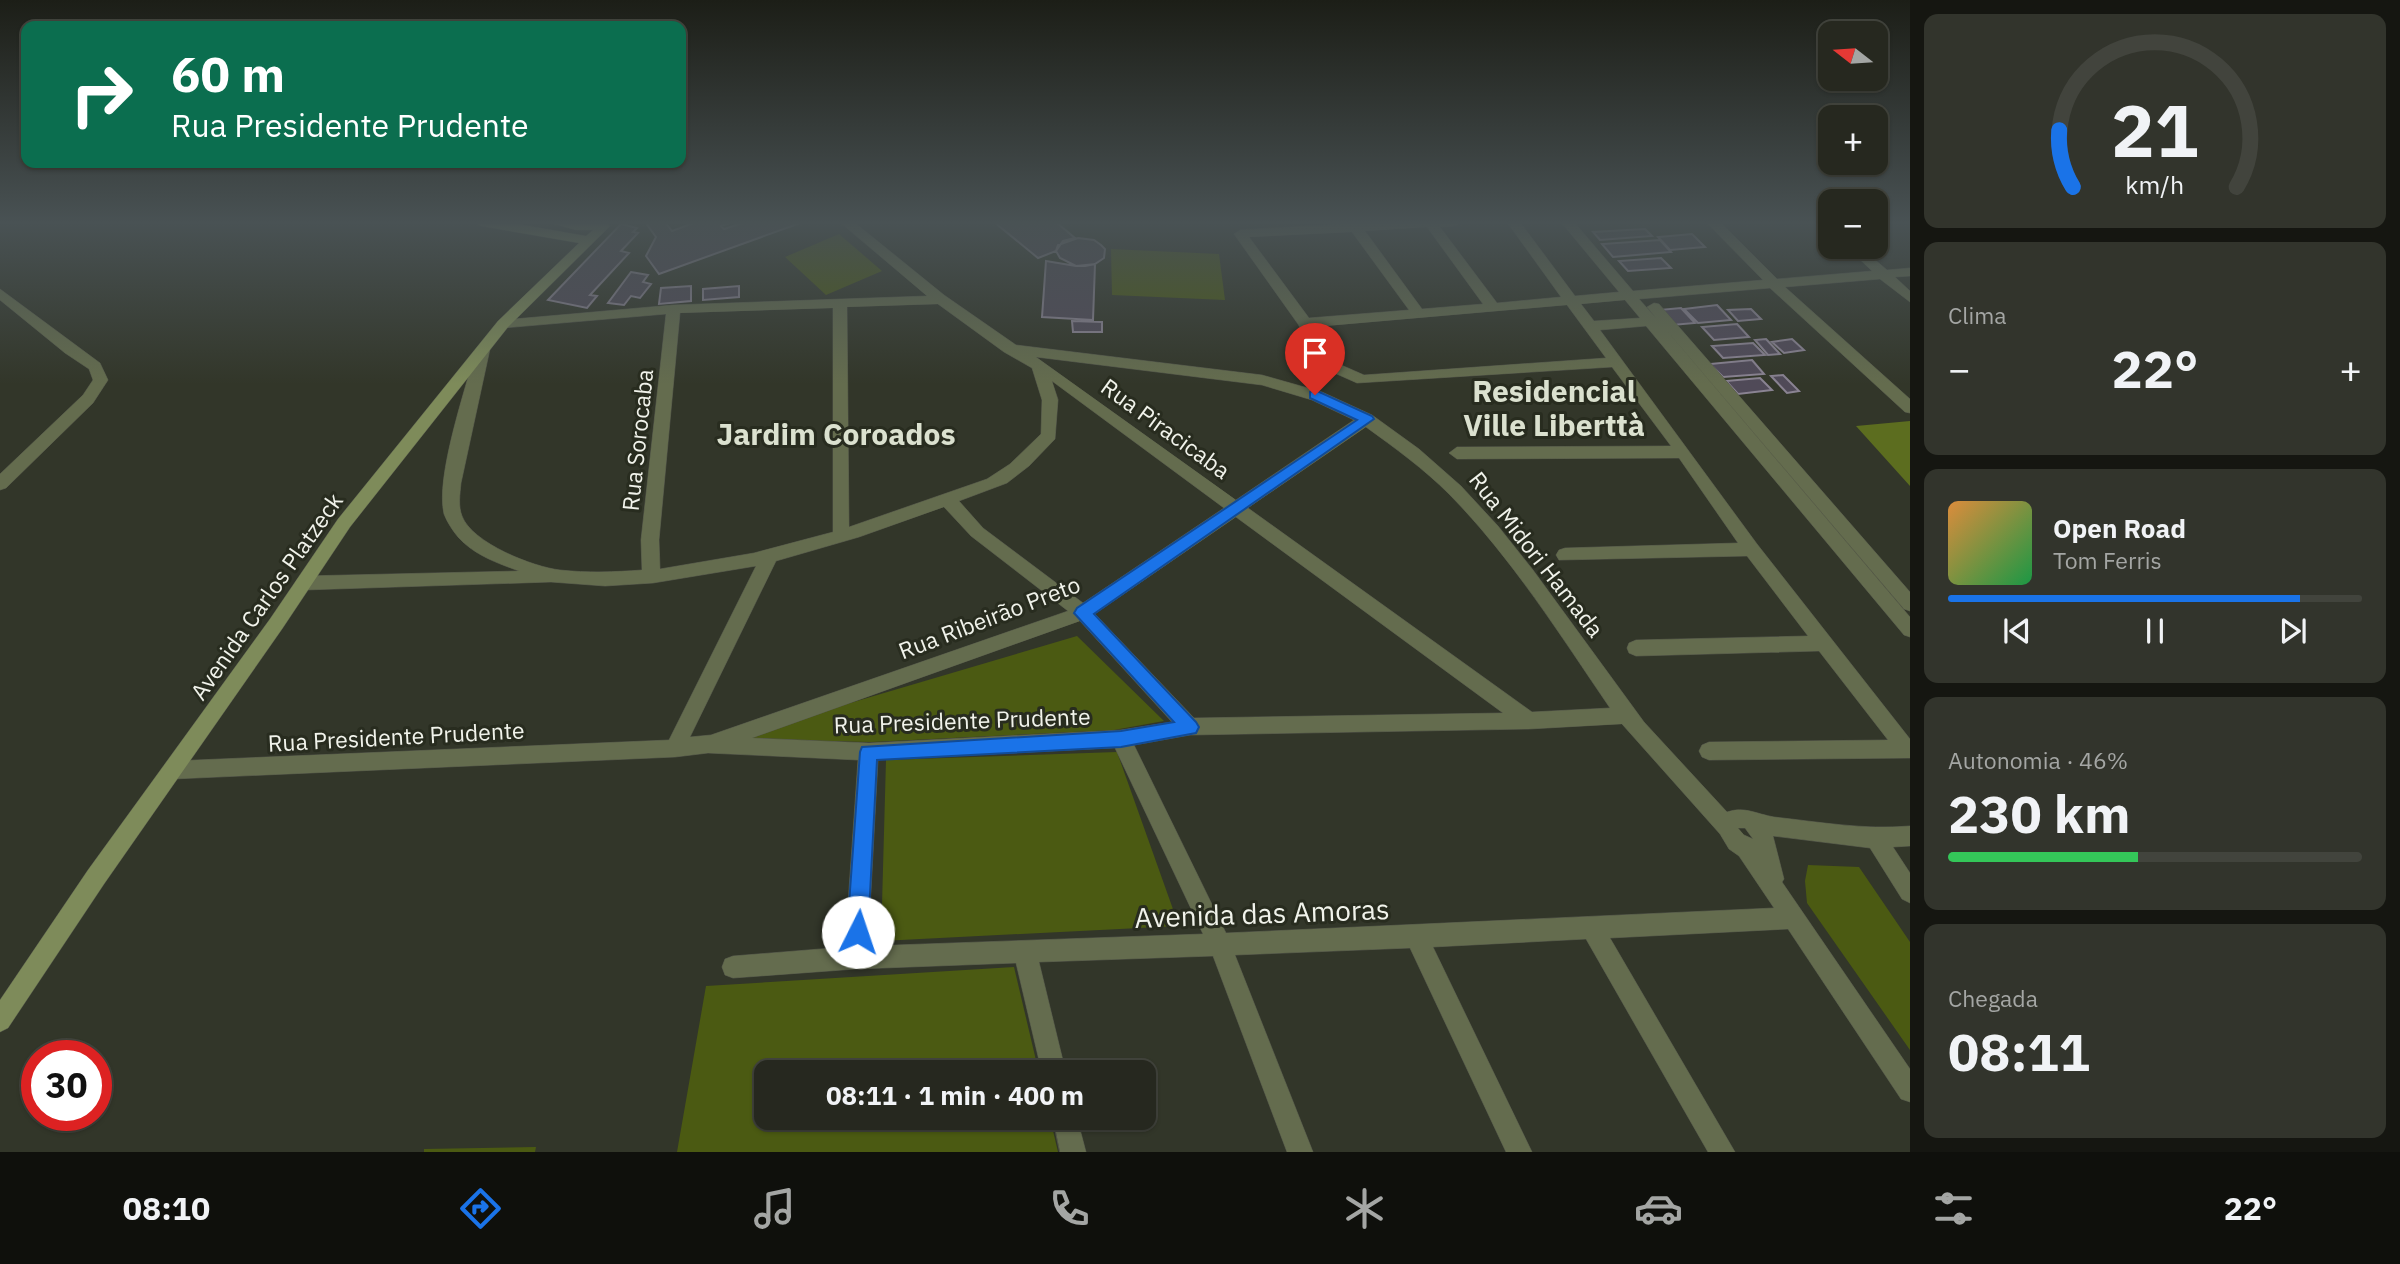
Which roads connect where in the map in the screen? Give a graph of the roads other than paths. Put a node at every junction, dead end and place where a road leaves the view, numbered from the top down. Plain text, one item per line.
1 (551, 276) edge
2 (910, 276) edge
3 (1270, 276) edge
4 (1391, 276) edge
5 (1470, 276) edge
6 (1553, 276) edge
7 (1619, 276) edge
8 (1623, 276) edge
9 (1766, 276) edge
10 (1859, 276) edge
11 (1885, 276) edge
12 (1772, 282) junction
13 (0, 293) edge
14 (1638, 296) junction
15 (1910, 298) edge
16 (939, 300) junction
17 (1571, 300) junction
18 (840, 303) junction
19 (1493, 307) junction
20 (673, 309) junction
21 (1418, 313) junction
22 (1651, 321) junction
23 (1305, 323) junction
24 (503, 324) junction
25 (1590, 326) junction
26 (483, 349) junction
27 (1009, 349) junction
28 (1617, 362) junction
29 (1039, 365) junction
30 (1909, 408) edge
31 (1367, 419) junction
32 (1762, 432) junction
33 (1744, 433) junction
34 (1683, 452) junction
35 (1457, 453) dead end
36 (0, 484) edge
37 (947, 499) junction
38 (1236, 507) junction
39 (841, 535) junction
40 (1751, 549) junction
41 (770, 555) junction
42 (1565, 555) dead end
43 (557, 576) junction
44 (651, 576) junction
45 (304, 583) junction
46 (1895, 586) junction
47 (1875, 588) junction
48 (1910, 604) edge
49 (1083, 613) junction
50 (1910, 630) edge
51 (1825, 643) junction
52 (1636, 648) dead end
53 (1627, 715) junction
54 (1529, 720) junction
55 (1190, 727) junction
56 (1121, 739) junction
57 (708, 744) junction
58 (675, 748) junction
59 (1908, 749) edge
60 (1709, 751) dead end
61 (869, 752) junction
62 (173, 770) junction
63 (1749, 834) junction
64 (1910, 836) edge
65 (1876, 839) junction
66 (1910, 892) edge
67 (1792, 918) junction
68 (1591, 927) junction
69 (1416, 937) junction
70 (1219, 943) junction
71 (1026, 952) junction
72 (856, 958) junction
73 (733, 967) dead end
74 (0, 1020) edge
75 (1051, 1060) edge
76 (1910, 1090) edge
77 (1068, 1130) edge
78 (1073, 1152) edge
79 (1300, 1152) edge
80 (1519, 1152) edge
81 (1722, 1152) edge

1 - 24 main road, Avenida Carlos Platzeck
2 - 16 street, Rua Piracicaba
3 - 23 street
4 - 21 street
5 - 19 street
6 - 17 street
7 - 14 street
8 - 14 street
9 - 12 street
10 - 12 street
11 - 15 street
12 - 14 street
12 - 30 street
13 - 36 street
14 - 17 street
14 - 22 street
14 - 32 street
16 - 18 street
16 - 27 street, Rua Piracicaba
17 - 19 street
17 - 25 street
18 - 20 street
18 - 39 street
19 - 21 street
20 - 24 street
20 - 44 street, Rua Sorocaba
21 - 23 street
22 - 25 street
22 - 33 street
23 - 28 street
24 - 26 main road, Avenida Carlos Platzeck
25 - 28 street
26 - 43 street
26 - 45 main road, Avenida Carlos Platzeck
27 - 29 street, Rua Piracicaba
27 - 31 street, Rua Midori Hamada
28 - 34 street
29 - 37 street
29 - 38 street, Rua Piracicaba
31 - 38 street, Rua Ribeirão Preto
31 - 53 street, Rua Midori Hamada
32 - 33 street
32 - 46 street
33 - 47 street
34 - 35 street
34 - 40 street
37 - 39 street
37 - 49 street
38 - 49 street, Rua Ribeirão Preto
38 - 54 street, Rua Piracicaba
39 - 41 street
40 - 42 street
40 - 51 street
41 - 44 street
41 - 58 street
43 - 44 street
43 - 45 street
45 - 62 main road, Avenida Carlos Platzeck
46 - 47 street
46 - 48 street
47 - 50 street
49 - 55 street
49 - 57 street, Rua Ribeirão Preto
51 - 52 street
51 - 59 street
53 - 54 street, Rua Presidente Prudente
53 - 63 street, Rua Midori Hamada
54 - 55 street, Rua Presidente Prudente
55 - 56 street, Rua Presidente Prudente
56 - 61 street, Rua Presidente Prudente
56 - 70 street
57 - 58 street, Rua Presidente Prudente
57 - 61 street, Rua Presidente Prudente
58 - 62 street, Rua Presidente Prudente
59 - 60 street
61 - 72 street
62 - 74 main road, Avenida Carlos Platzeck
63 - 65 street
63 - 67 street, Rua Midori Hamada
64 - 65 street
65 - 66 street
67 - 68 street, Avenida das Amoras
67 - 76 street, Rua Midori Hamada
68 - 69 street, Avenida das Amoras
68 - 81 street
69 - 70 street, Avenida das Amoras
69 - 80 street
70 - 71 street, Avenida das Amoras
70 - 79 street
71 - 72 street, Avenida das Amoras
71 - 75 street
72 - 73 street, Avenida das Amoras
77 - 78 street

